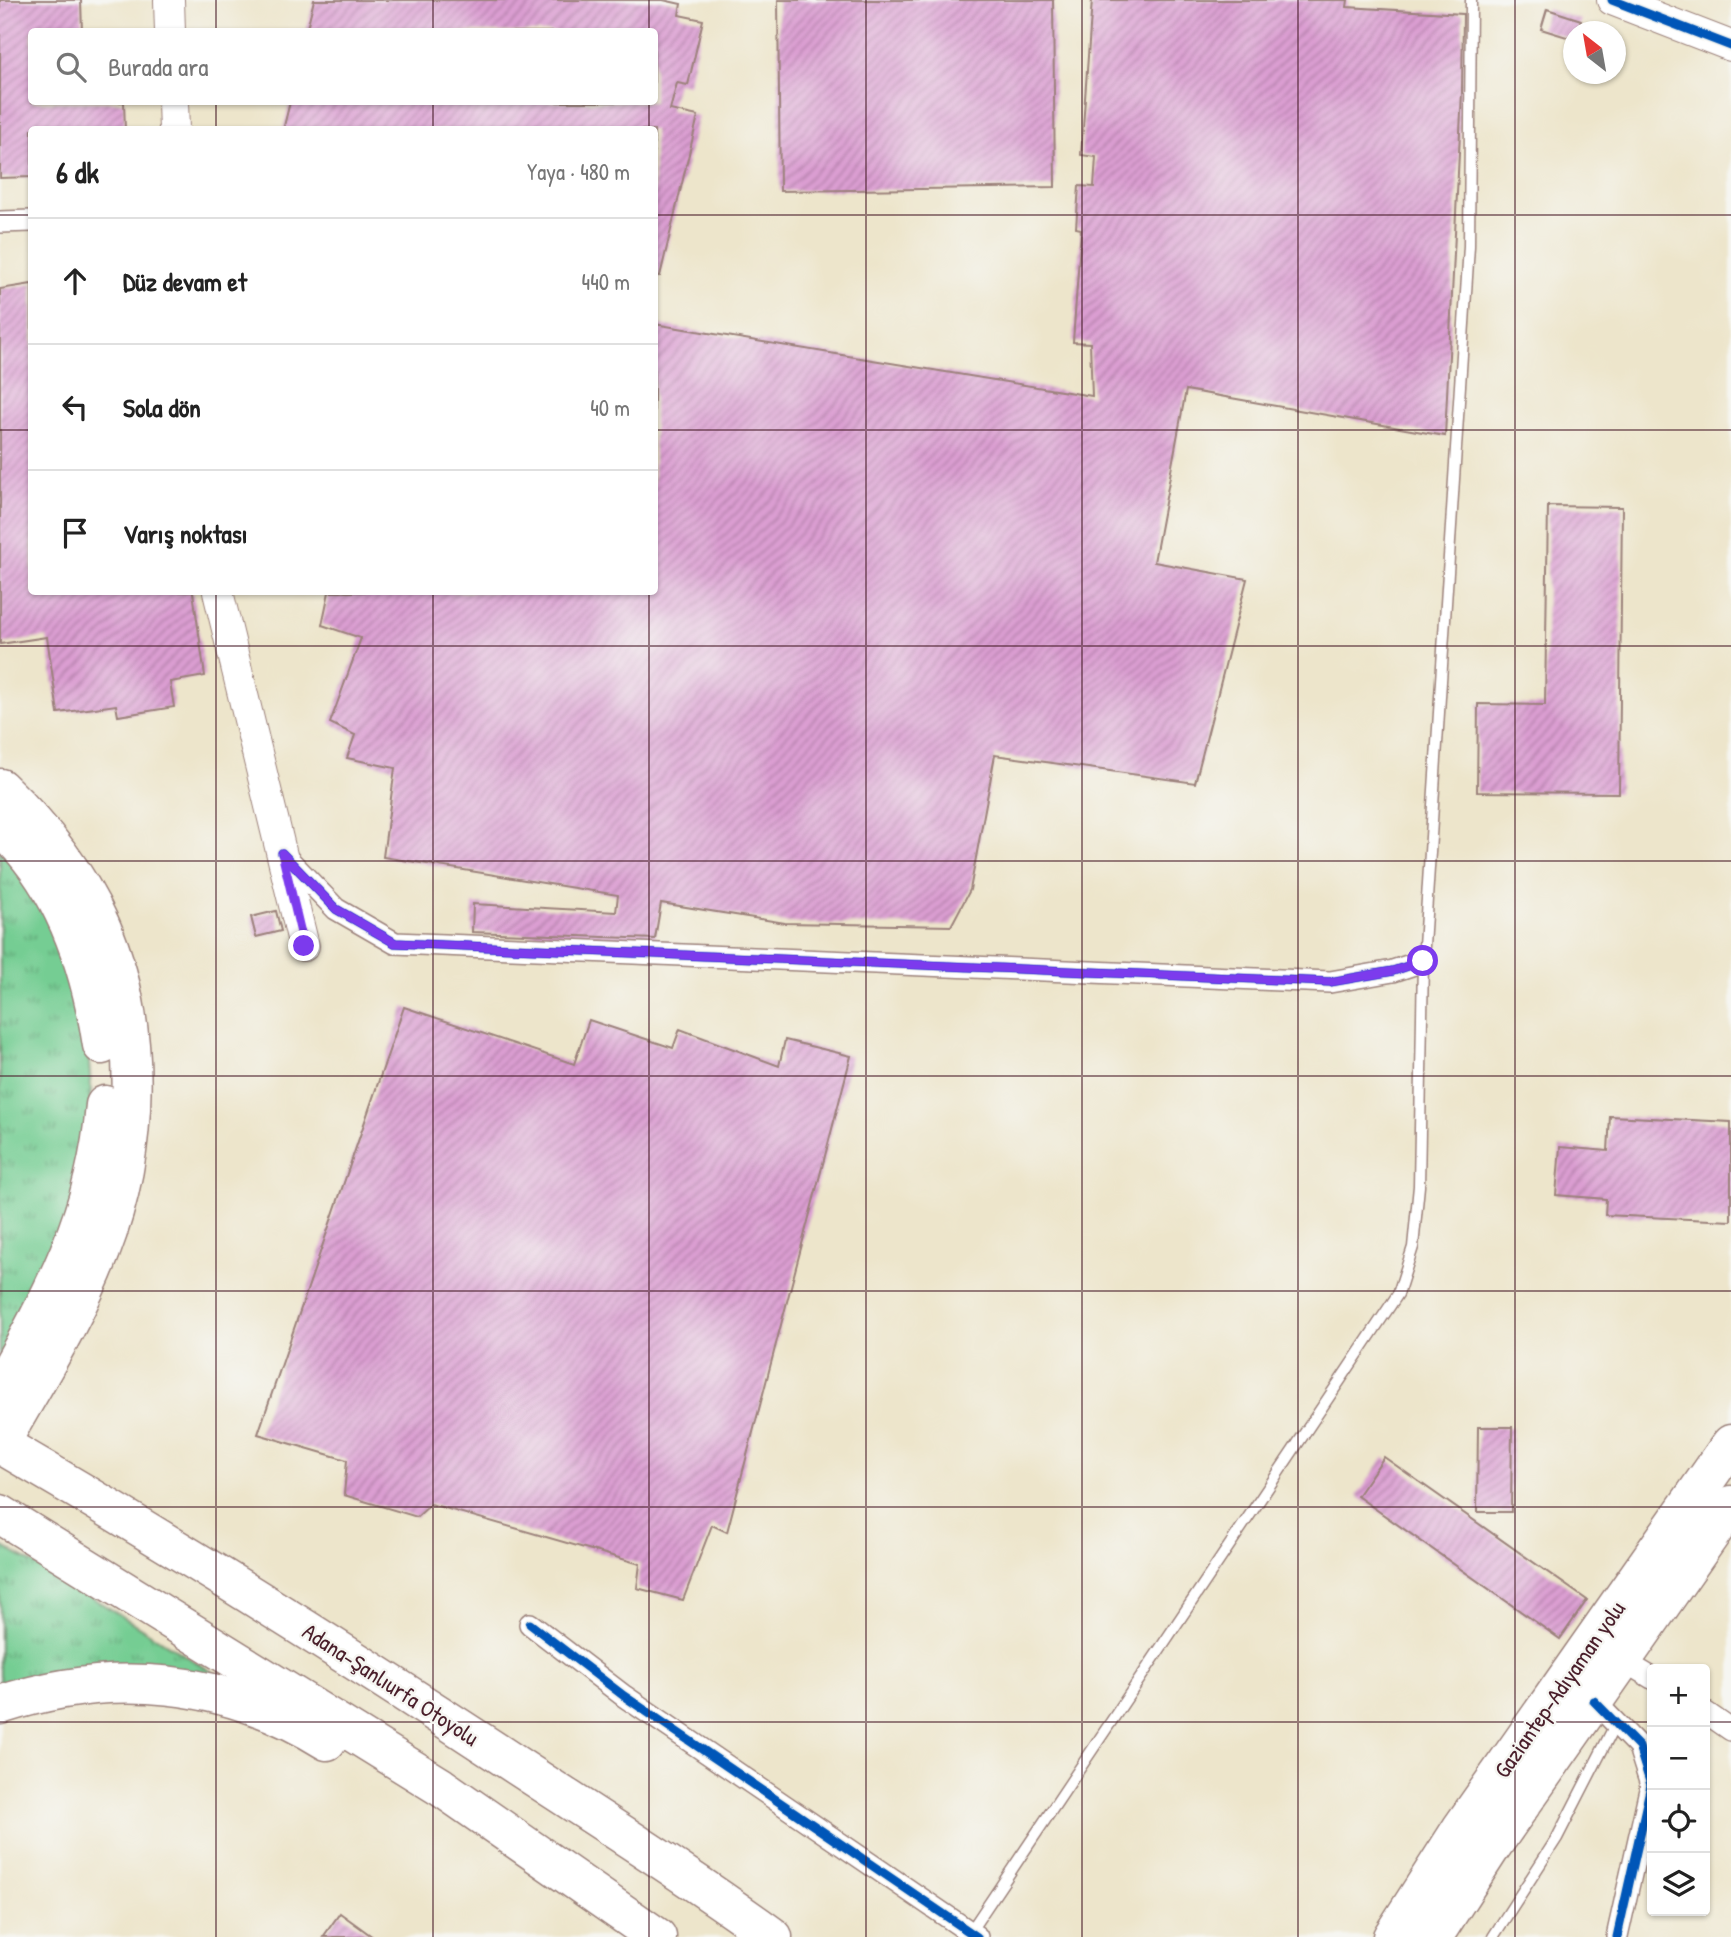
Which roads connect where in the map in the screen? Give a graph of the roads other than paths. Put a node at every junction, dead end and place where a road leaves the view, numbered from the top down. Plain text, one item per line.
1 (169, 0) edge
2 (1471, 0) edge
3 (1612, 0) edge
4 (170, 28) edge
5 (1731, 46) edge
6 (173, 105) edge
7 (173, 126) edge
8 (28, 221) edge
9 (0, 222) edge
10 (219, 595) edge
11 (0, 788) edge
12 (0, 826) edge
13 (282, 853) junction
14 (304, 946) dead end
15 (1423, 961) junction
16 (0, 1388) edge
17 (0, 1444) edge
18 (1731, 1444) edge
19 (1731, 1504) edge
20 (8, 1519) edge
21 (530, 1624) dead end
22 (1637, 1669) edge
23 (0, 1706) edge
24 (1605, 1712) junction
25 (1710, 1715) edge
26 (1731, 1730) edge
27 (624, 1915) junction
28 (973, 1935) edge
29 (657, 1937) edge
30 (773, 1937) edge
31 (1392, 1937) edge
32 (1433, 1937) edge
33 (1493, 1937) edge
34 (1617, 1937) edge

1 - 4 street
2 - 15 lane
3 - 5 street
6 - 7 street
8 - 9 street
10 - 13 street
11 - 17 highway
12 - 16 highway
13 - 14 street
13 - 15 street
15 - 28 lane
17 - 30 highway, Adana-Şanlıurfa Otoyolu
18 - 31 highway, Gaziantep-Adıyaman yolu
19 - 22 highway, Gaziantep-Adıyaman yolu
20 - 27 highway
21 - 28 street
22 - 24 highway, Gaziantep-Adıyaman yolu
23 - 27 highway
24 - 32 highway, Gaziantep-Adıyaman yolu
24 - 33 lane
24 - 34 street
25 - 26 street
27 - 29 highway

